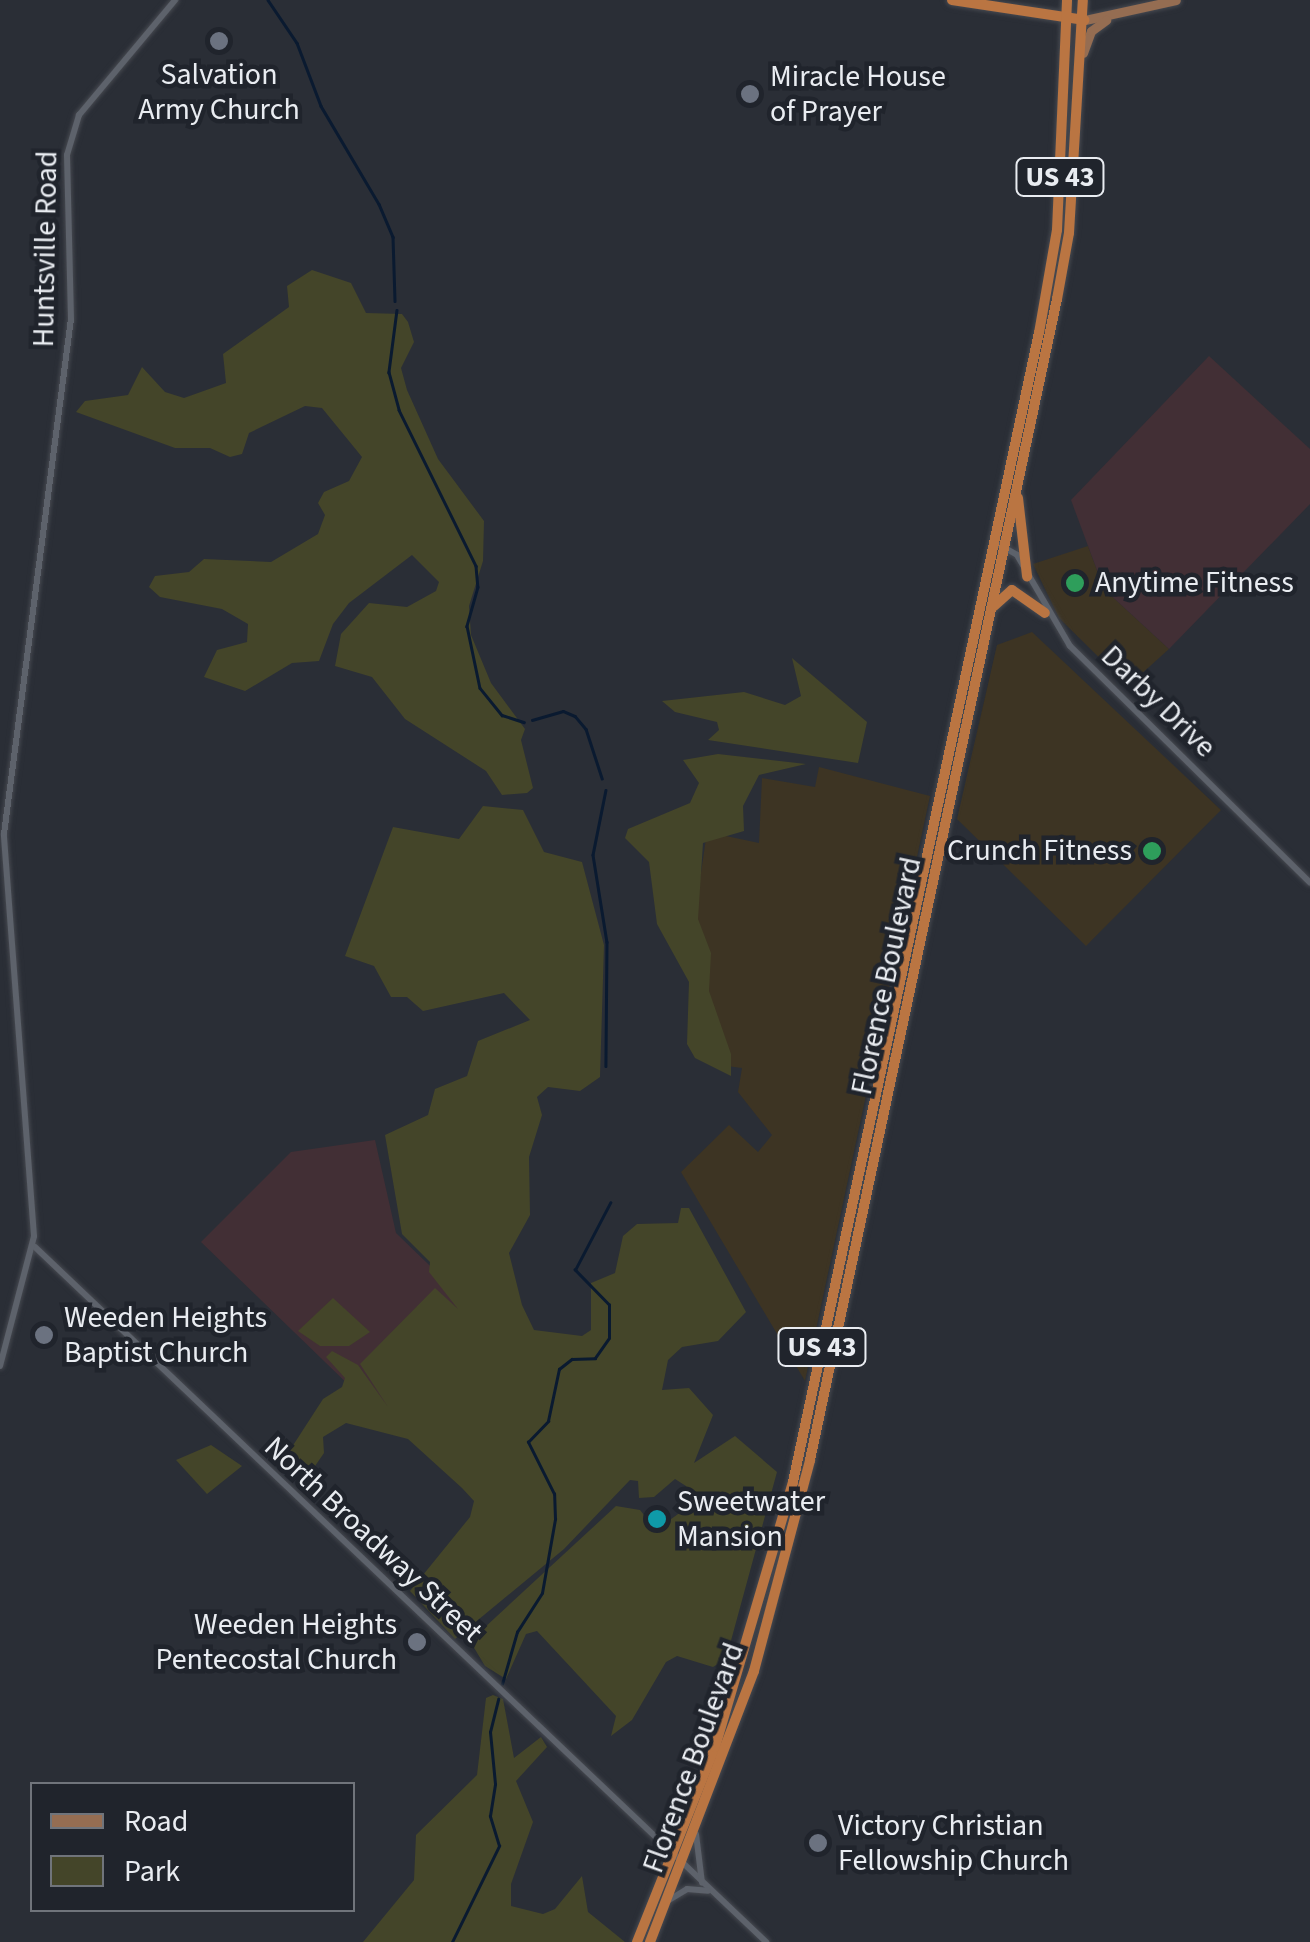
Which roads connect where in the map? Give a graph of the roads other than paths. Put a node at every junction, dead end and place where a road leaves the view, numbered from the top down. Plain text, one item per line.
1 (176, 0) edge
2 (952, 0) edge
3 (1067, 0) edge
4 (1084, 0) edge
5 (1176, 0) edge
6 (1035, 16) junction
7 (1119, 16) junction
8 (1068, 20) junction
9 (1085, 20) junction
10 (1067, 52) junction
11 (1083, 53) junction
12 (1016, 490) junction
13 (999, 544) junction
14 (1027, 576) junction
15 (991, 611) junction
16 (1045, 613) junction
17 (1310, 883) edge
18 (34, 1246) junction
19 (0, 1366) edge
20 (696, 1834) junction
21 (679, 1861) junction
22 (702, 1884) junction
23 (710, 1892) junction
24 (668, 1900) junction
25 (637, 1942) edge
26 (650, 1942) edge
27 (766, 1942) edge

1 - 18 main road, Huntsville Road
2 - 6 highway
3 - 8 highway, Florence Boulevard / US 43
4 - 9 highway, Florence Boulevard / US 43
5 - 7 main road
6 - 8 highway
6 - 10 highway
7 - 9 main road
7 - 11 main road
8 - 9 highway
8 - 10 highway, Florence Boulevard / US 43
9 - 11 highway, Florence Boulevard / US 43
10 - 13 highway, Florence Boulevard / US 43
11 - 12 highway, Florence Boulevard / US 43
12 - 13 highway, Florence Boulevard / US 43
12 - 14 highway
13 - 14 main road, Darby Drive
13 - 15 highway, Florence Boulevard / US 43
13 - 21 highway, Florence Boulevard / US 43
14 - 16 main road, Darby Drive
15 - 16 highway
15 - 20 highway, Florence Boulevard / US 43
16 - 17 main road, Darby Drive
18 - 19 main road, Huntsville Road
18 - 21 main road, North Broadway Street
20 - 21 highway, Florence Boulevard / US 43
20 - 22 main road
21 - 22 main road, North Broadway Street
21 - 24 highway, Florence Boulevard / US 43
21 - 25 highway, Florence Boulevard / US 43
22 - 23 main road, North Broadway Street
23 - 24 main road
23 - 27 main road, North Broadway Street
24 - 26 highway, Florence Boulevard / US 43

